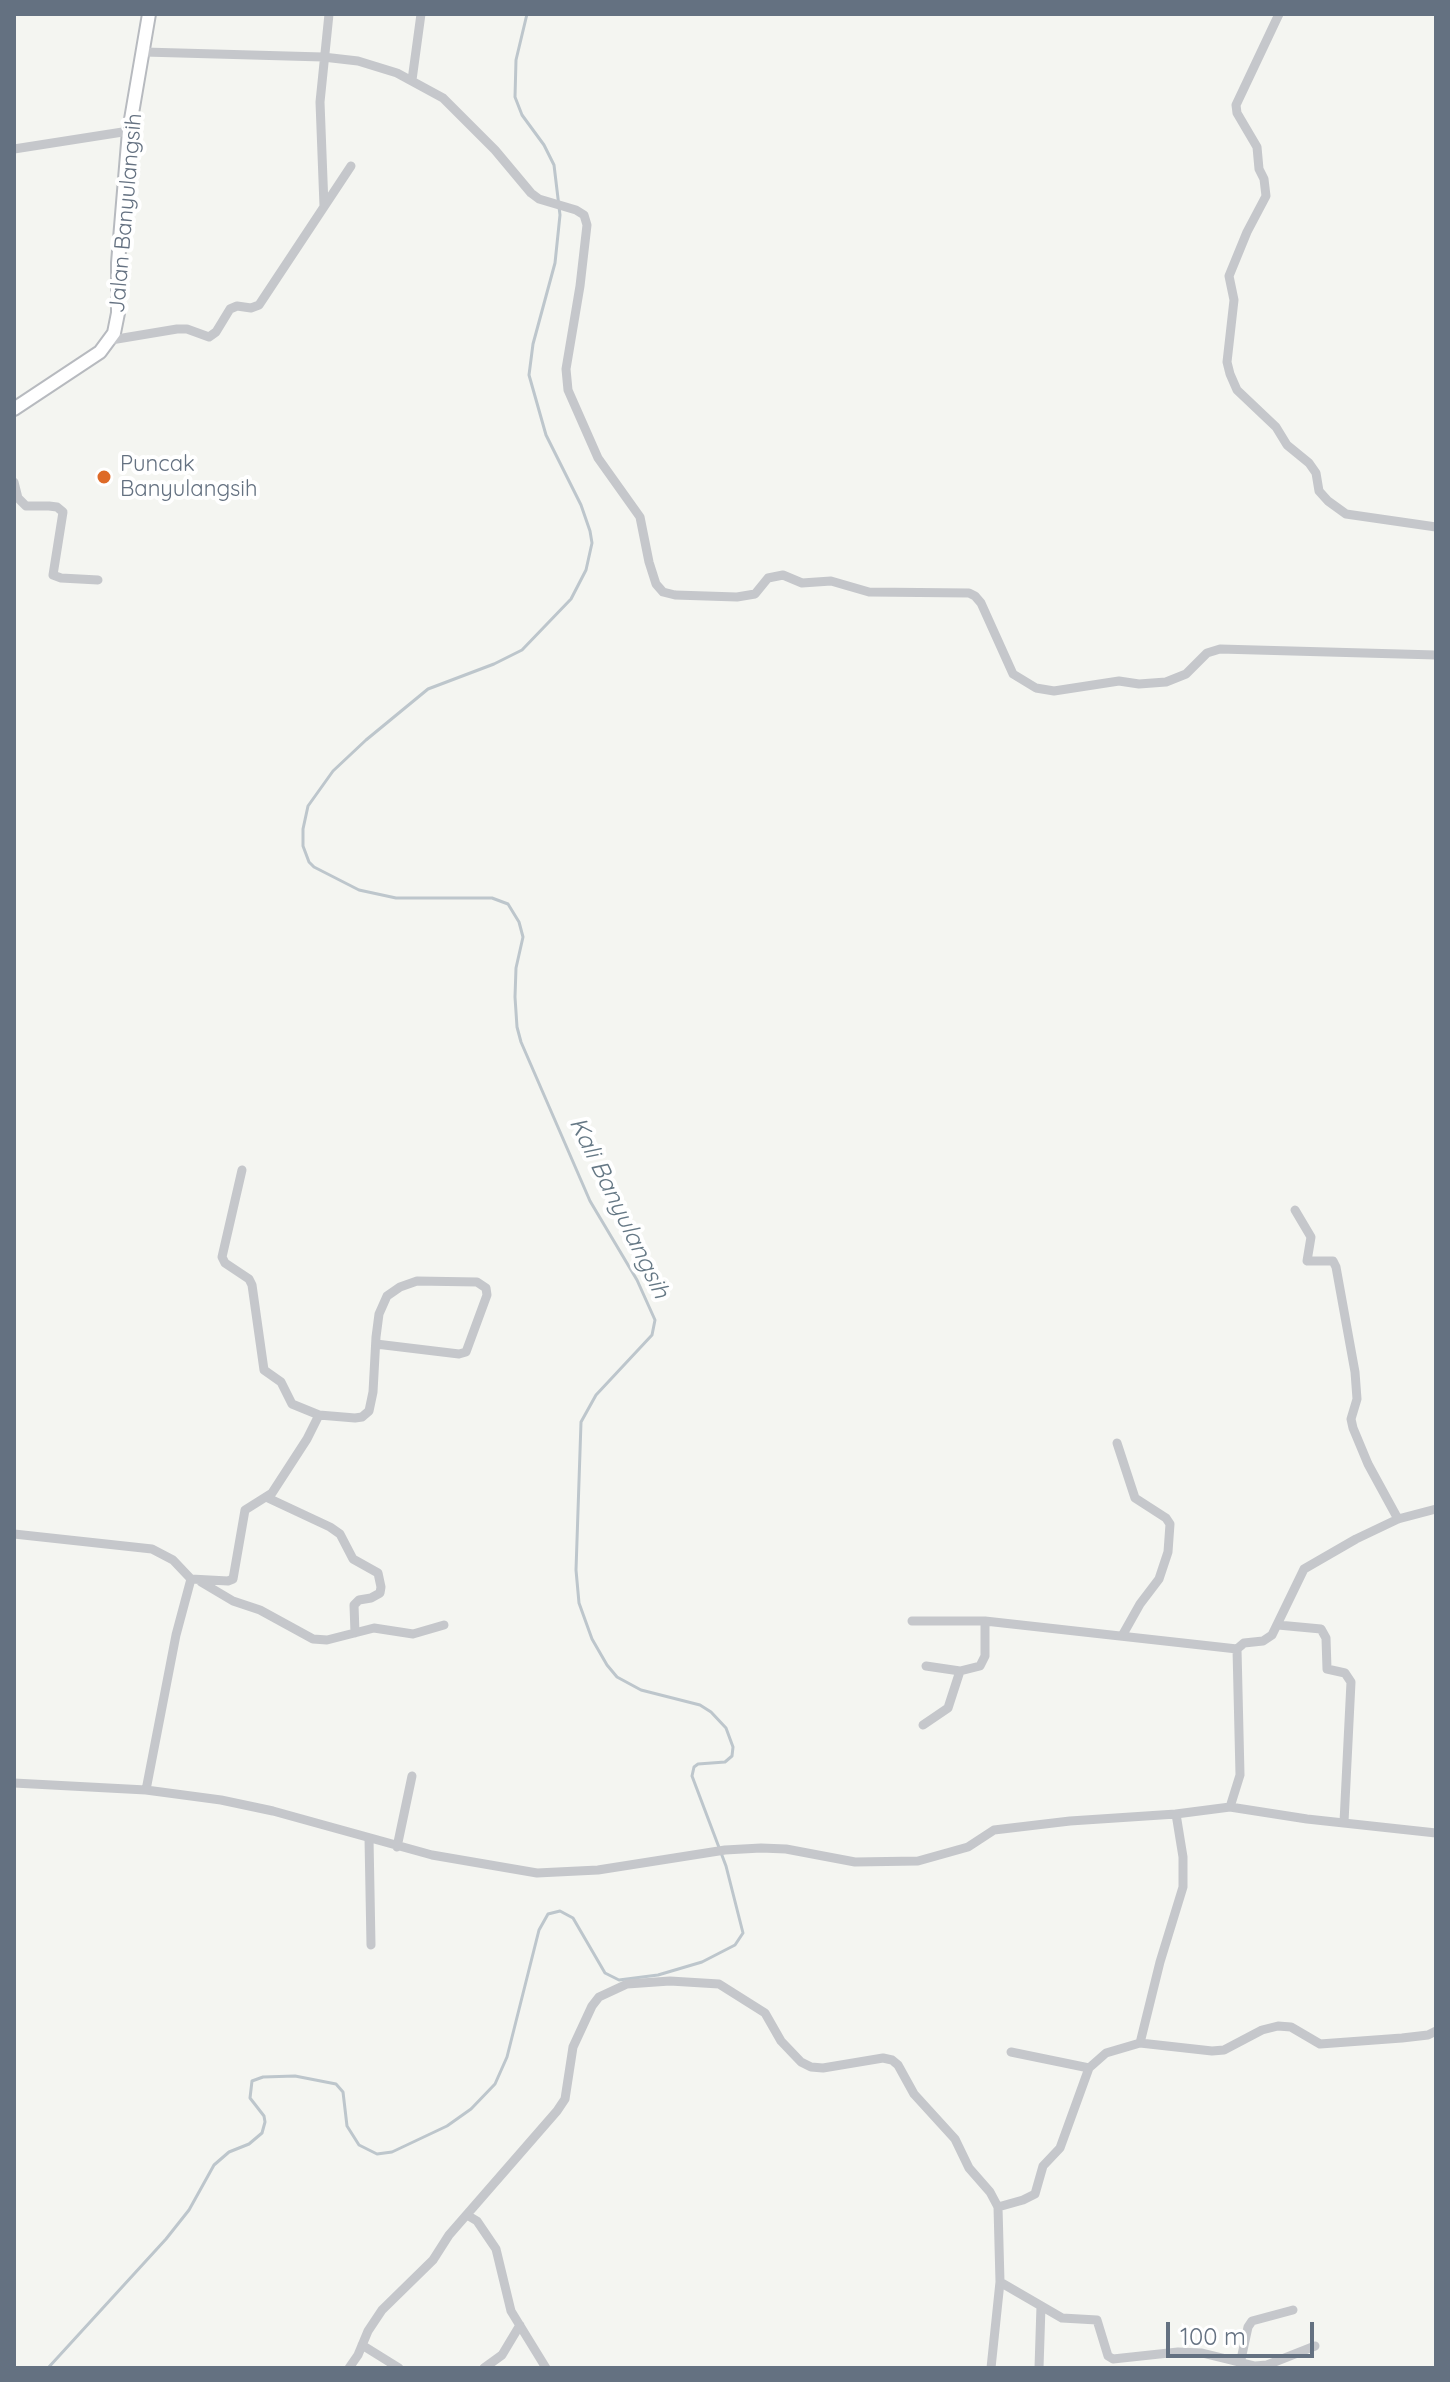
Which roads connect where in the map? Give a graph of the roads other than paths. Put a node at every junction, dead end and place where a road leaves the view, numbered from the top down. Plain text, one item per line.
1 (149, 14) edge
2 (329, 14) edge
3 (421, 14) edge
4 (1279, 14) edge
5 (144, 52) junction
6 (323, 57) junction
7 (412, 80) junction
8 (129, 131) junction
9 (14, 149) edge
10 (351, 166) dead end
11 (324, 206) junction
12 (111, 340) junction
13 (14, 409) edge
14 (14, 482) edge
15 (1436, 527) edge
16 (98, 580) dead end
17 (1436, 655) edge
18 (242, 1170) dead end
19 (1295, 1210) dead end
20 (376, 1344) junction
21 (319, 1415) junction
22 (1117, 1443) dead end
23 (268, 1498) junction
24 (1436, 1509) edge
25 (1398, 1519) junction
26 (14, 1534) edge
27 (194, 1580) junction
28 (912, 1621) dead end
29 (985, 1621) junction
30 (444, 1625) dead end
31 (1278, 1625) junction
32 (355, 1633) junction
33 (1122, 1636) junction
34 (1237, 1649) junction
35 (926, 1666) dead end
36 (960, 1671) junction
37 (923, 1725) dead end
38 (412, 1776) dead end
39 (14, 1783) edge
40 (146, 1790) junction
41 (1230, 1807) junction
42 (1176, 1814) junction
43 (1344, 1822) junction
44 (1436, 1833) edge
45 (369, 1838) junction
46 (397, 1847) junction
47 (371, 1945) dead end
48 (1436, 2031) edge
49 (1140, 2043) junction
50 (1011, 2052) dead end
51 (1089, 2068) junction
52 (998, 2207) junction
53 (467, 2215) junction
54 (1000, 2282) junction
55 (1041, 2306) junction
56 (1293, 2310) dead end
57 (520, 2325) junction
58 (362, 2345) junction
59 (1315, 2346) dead end
60 (1240, 2364) junction
61 (349, 2368) edge
62 (399, 2368) edge
63 (484, 2368) edge
64 (546, 2368) edge
65 (991, 2368) edge
66 (1039, 2368) edge

1 - 5 street, Jalan Banyulangsih
2 - 6 street
3 - 7 street
4 - 15 street
5 - 6 street
5 - 8 street, Jalan Banyulangsih
6 - 7 street
6 - 11 street
7 - 17 street
8 - 9 street
8 - 12 street, Jalan Banyulangsih
10 - 11 street
11 - 12 street
12 - 13 street, Jalan Banyulangsih
14 - 16 street
18 - 21 street
19 - 25 street
20 - 20 street
20 - 21 street
21 - 23 street
22 - 33 street
23 - 27 street
23 - 32 street
24 - 25 street
25 - 31 street
26 - 27 street
27 - 32 street
27 - 40 street
28 - 29 street
29 - 33 street
29 - 36 street
30 - 32 street
31 - 34 street
31 - 43 street
33 - 34 street
34 - 41 street
35 - 36 street
36 - 37 street
38 - 46 street
39 - 40 street
40 - 45 street
41 - 42 street
41 - 43 street
42 - 46 street
42 - 49 street
43 - 44 street
45 - 46 street
45 - 47 street
48 - 49 street
49 - 51 street
50 - 51 street
51 - 52 street
52 - 53 street
52 - 54 street
53 - 57 street
53 - 58 street
54 - 55 street
54 - 65 street
55 - 60 street
55 - 66 street
56 - 60 street
57 - 63 street
57 - 64 street
58 - 61 street
58 - 62 street
59 - 60 street

